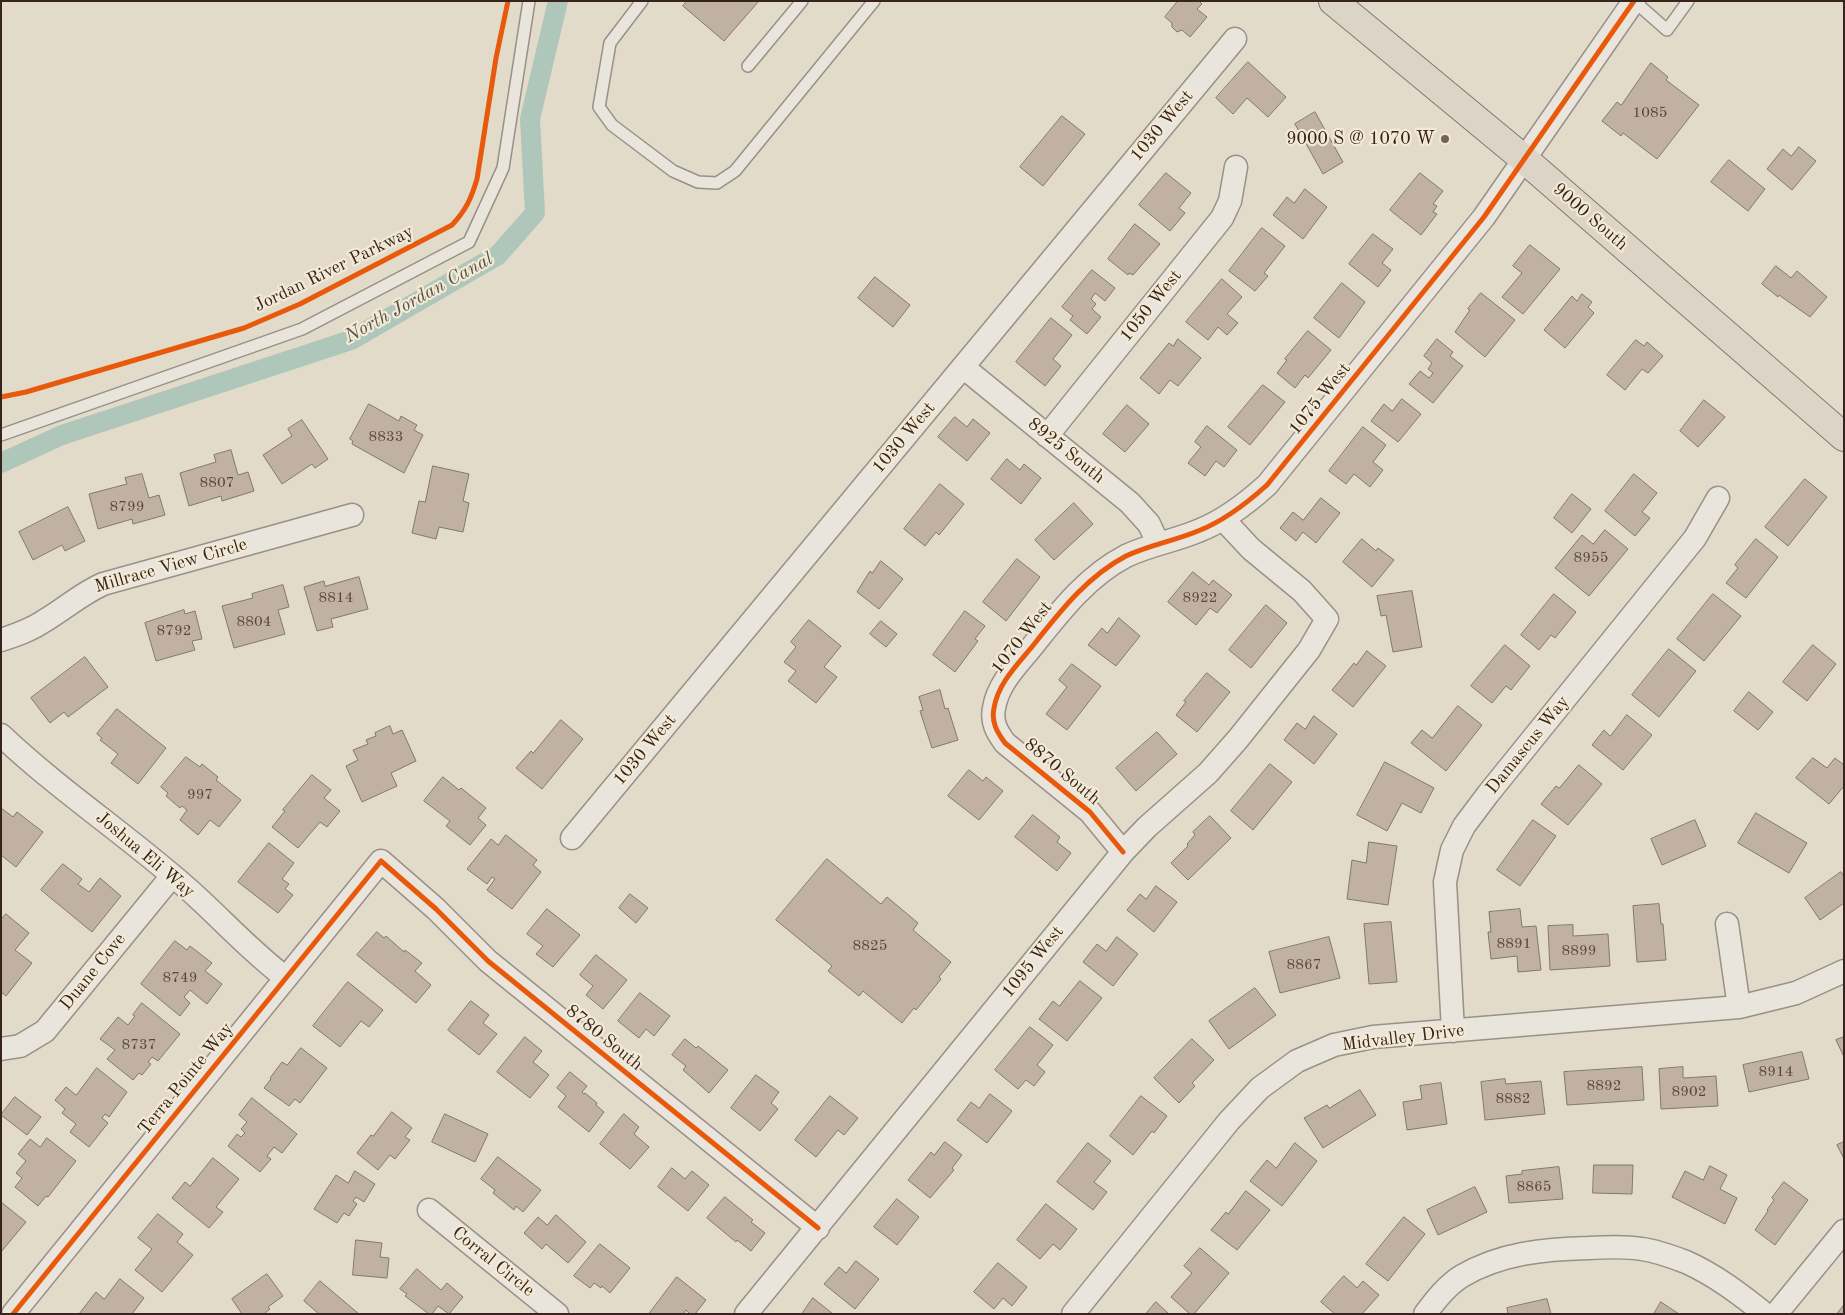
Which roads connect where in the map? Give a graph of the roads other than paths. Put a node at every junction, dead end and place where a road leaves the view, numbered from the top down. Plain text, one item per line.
1 (529, 1) edge
2 (642, 1) edge
3 (802, 1) edge
4 (874, 1) edge
5 (1333, 1) edge
6 (1634, 1) edge
7 (1688, 1) edge
8 (1235, 39) dead end
9 (748, 66) dead end
10 (1524, 159) junction
11 (1236, 167) dead end
12 (963, 367) junction
13 (1, 435) edge
14 (1047, 436) junction
15 (1844, 437) edge
16 (1718, 498) dead end
17 (352, 515) dead end
18 (1223, 519) junction
19 (1158, 544) junction
20 (1082, 588) joint
21 (1, 640) edge
22 (993, 710) joint
23 (1, 735) edge
24 (572, 838) dead end
25 (1123, 852) junction
26 (381, 862) joint
27 (172, 876) junction
28 (1727, 924) dead end
29 (1844, 971) edge
30 (286, 978) junction
31 (1738, 1007) junction
32 (1454, 1031) junction
33 (1, 1049) edge
34 (429, 1210) dead end
35 (818, 1228) junction
36 (1844, 1231) edge
37 (13, 1314) edge
38 (557, 1314) edge
39 (746, 1314) edge
40 (1073, 1314) edge
41 (1424, 1314) edge
42 (1765, 1314) edge
43 (1776, 1314) edge

1 - 13 lane
2 - 4 lane
3 - 9 lane
5 - 10 main road, 9000 South
6 - 7 lane
6 - 10 street, 1075 West
8 - 12 street, 1030 West
10 - 15 main road, 9000 South
10 - 18 street, 1075 West
11 - 14 street, 1050 West
12 - 14 street, 8925 South
12 - 24 street, 1030 West
14 - 19 street, 8925 South
16 - 32 street, Damascus Way
17 - 21 street, Millrace View Circle
18 - 19 street, 1075 West
18 - 25 street, 1095 West
19 - 20 street, 1075 West
20 - 22 street, 1070 West
22 - 25 street, 8870 South
23 - 27 street, Joshua Eli Way
25 - 35 street, 1095 West
26 - 30 street, Terra Pointe Way
26 - 35 street, 8780 South
27 - 30 street, Joshua Eli Way
27 - 33 street, Duane Cove
28 - 31 street
29 - 31 street, Midvalley Drive
30 - 37 street, Terra Pointe Way
31 - 32 street, Midvalley Drive
32 - 40 street, Midvalley Drive
34 - 38 street, Corral Circle
35 - 39 street, 1095 West
36 - 43 street
41 - 42 street

